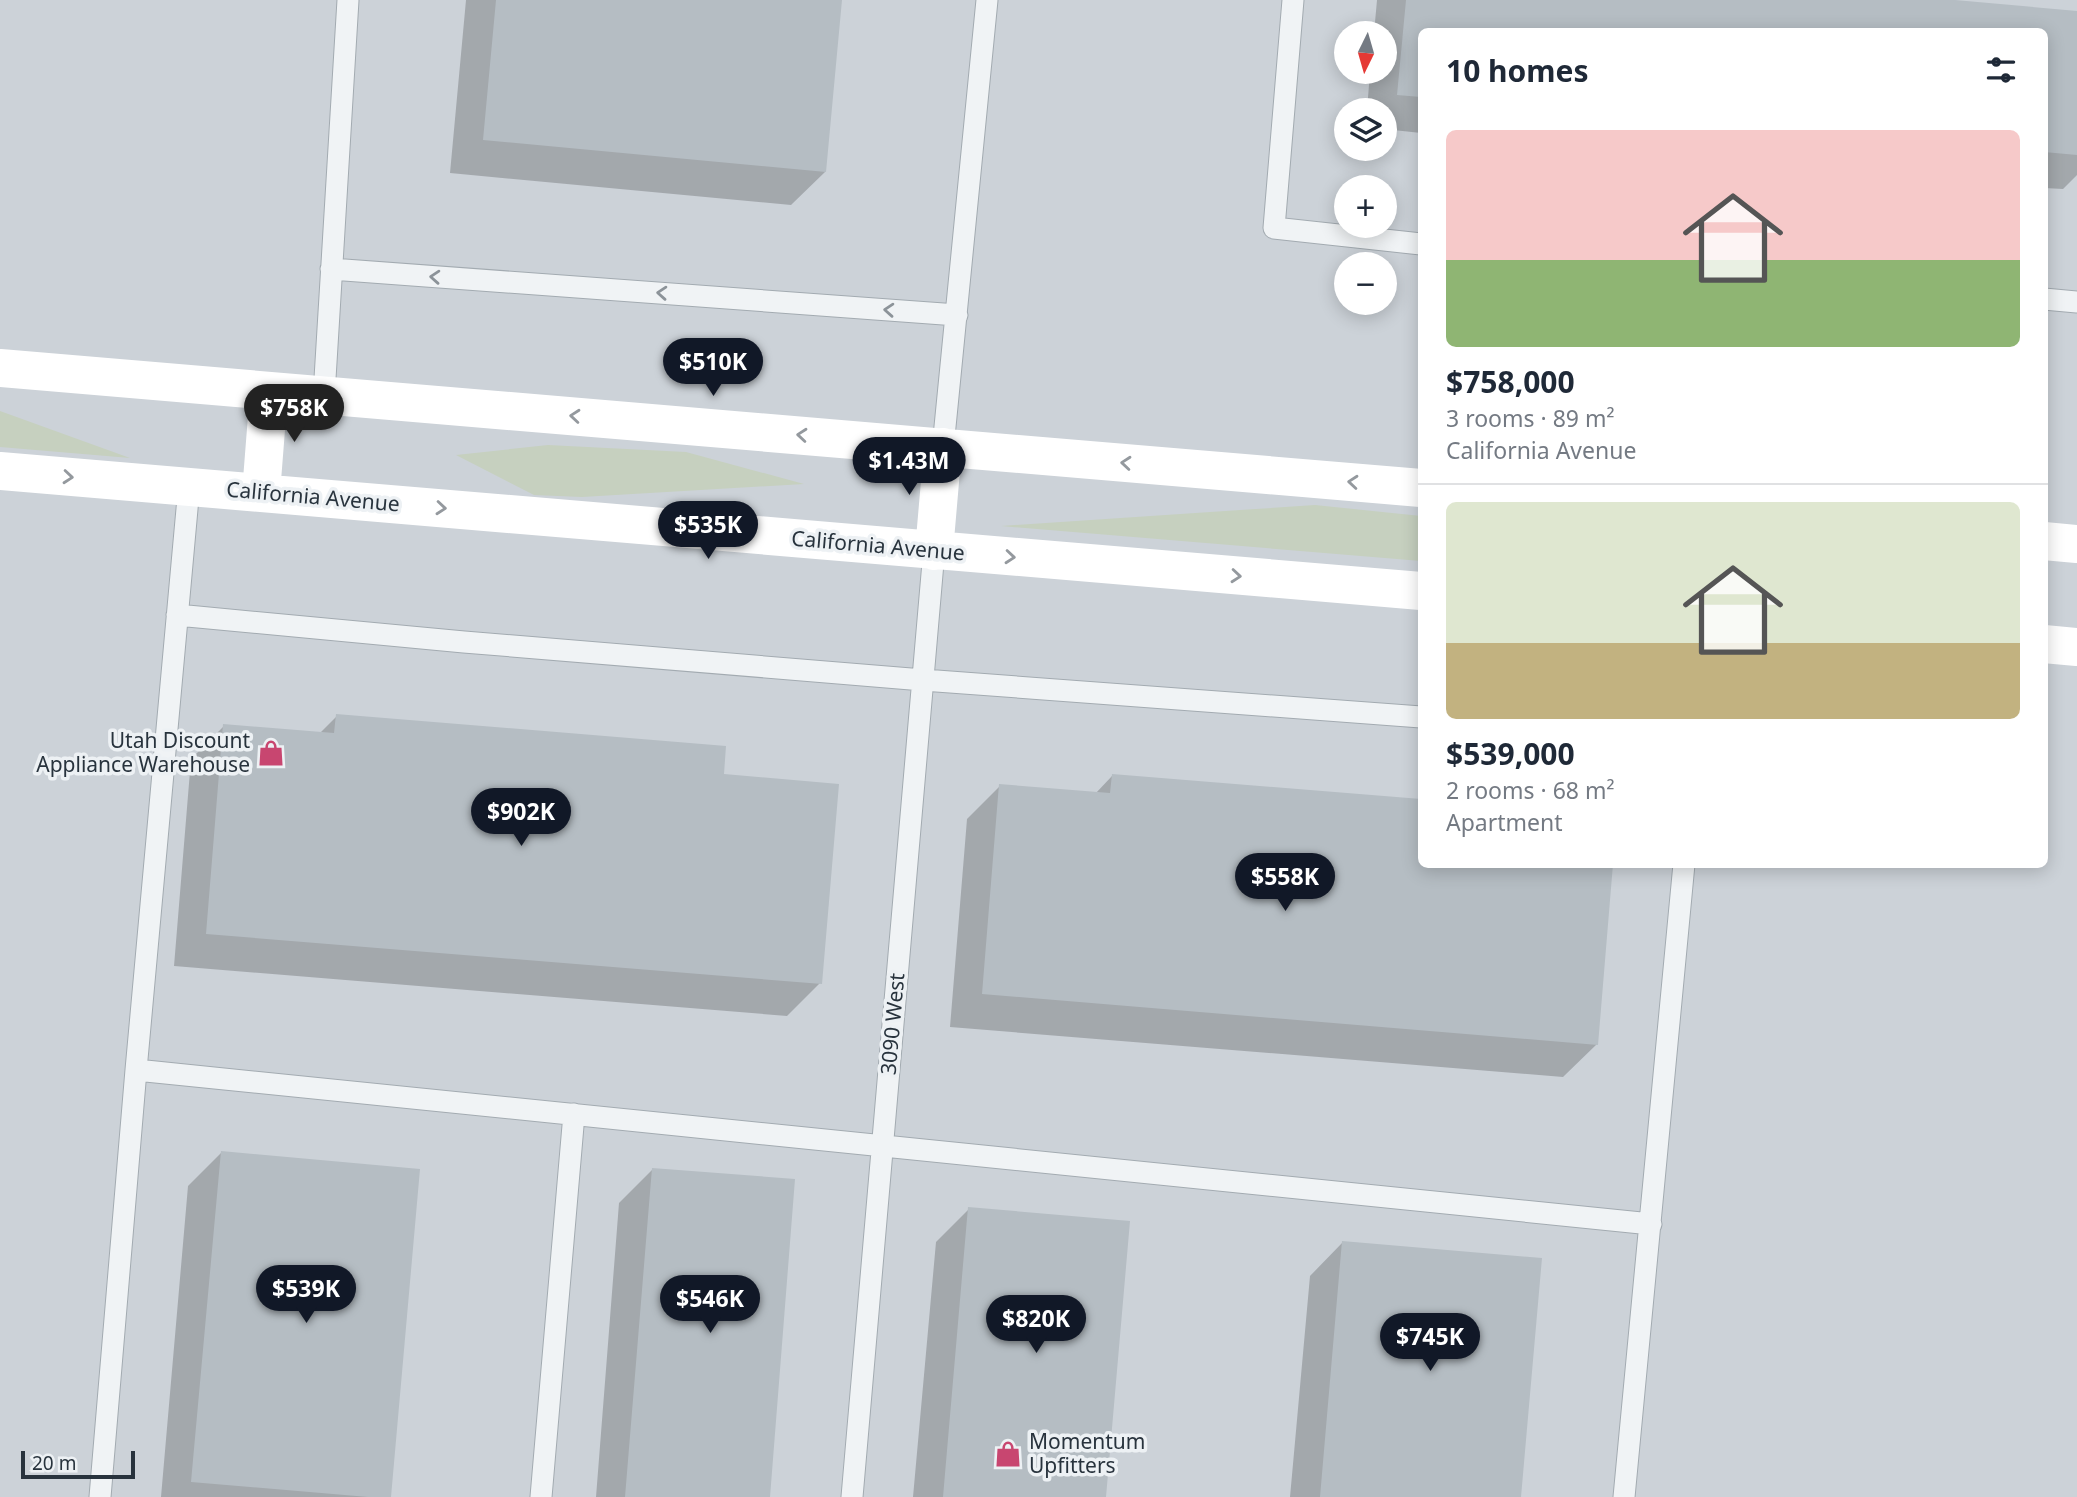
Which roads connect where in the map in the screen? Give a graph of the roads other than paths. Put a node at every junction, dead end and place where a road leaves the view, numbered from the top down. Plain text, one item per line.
1 (348, 0) edge
2 (987, 0) edge
3 (1293, 0) edge
4 (1418, 244) edge
5 (331, 269) junction
6 (2048, 299) edge
7 (2077, 302) edge
8 (957, 315) junction
9 (0, 368) edge
10 (268, 391) junction
11 (324, 395) junction
12 (943, 447) junction
13 (0, 471) edge
14 (190, 487) junction
15 (1418, 488) edge
16 (261, 493) junction
17 (2048, 541) edge
18 (2077, 544) edge
19 (934, 551) junction
20 (1418, 591) edge
21 (177, 615) junction
22 (2048, 644) edge
23 (2077, 646) edge
24 (923, 680) junction
25 (1418, 717) edge
26 (1684, 868) edge
27 (136, 1070) junction
28 (575, 1114) junction
29 (882, 1146) junction
30 (1651, 1224) junction
31 (100, 1497) edge
32 (541, 1497) edge
33 (852, 1497) edge
34 (1624, 1497) edge

1 - 5 lane
2 - 8 lane
3 - 4 lane
8 -> 5 lane
5 - 11 lane
6 - 7 lane
8 - 12 lane
9 - 10 main road
10 - 11 main road
10 - 16 main road
12 -> 11 main road
15 -> 12 main road
12 - 19 main road
13 -> 14 main road, California Avenue
14 - 16 main road, California Avenue
14 - 21 lane
16 -> 19 main road, California Avenue
17 - 18 main road
19 -> 20 main road, California Avenue
19 - 24 lane, 3090 West
21 - 24 lane
21 - 27 lane
22 - 23 main road
24 - 25 lane
24 - 29 lane, 3090 West
26 - 30 lane
27 - 28 lane
27 - 31 lane
28 - 29 lane
28 - 32 lane
29 - 30 lane
29 - 33 lane, 3090 West
30 - 34 lane

